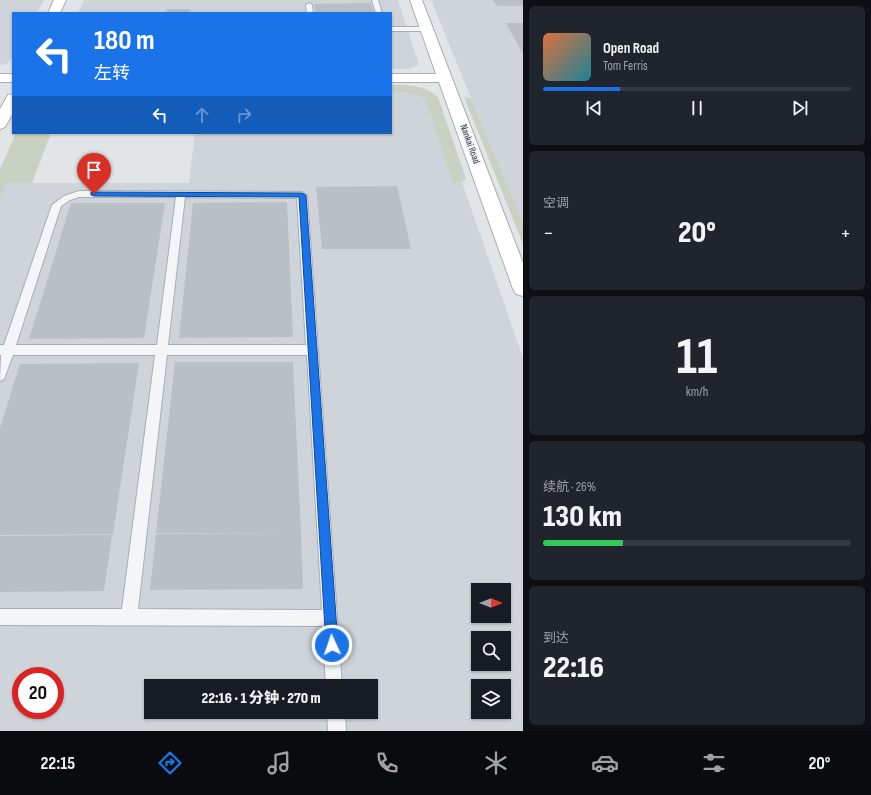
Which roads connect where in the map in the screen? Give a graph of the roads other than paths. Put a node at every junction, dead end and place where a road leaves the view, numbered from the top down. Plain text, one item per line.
1 (60, 0) edge
2 (375, 0) edge
3 (416, 0) edge
4 (309, 5) dead end
5 (54, 12) edge
6 (310, 12) edge
7 (379, 12) edge
8 (392, 29) edge
9 (427, 29) junction
10 (0, 78) edge
11 (12, 78) edge
12 (392, 78) edge
13 (445, 78) junction
14 (12, 100) edge
15 (0, 124) edge
16 (181, 194) junction
17 (523, 289) edge
18 (4, 350) edge
19 (162, 350) junction
20 (313, 350) junction
21 (0, 376) edge
22 (0, 617) edge
23 (129, 618) junction
24 (330, 618) junction
25 (334, 679) edge
26 (336, 719) edge
27 (337, 731) edge

1 - 5 street
2 - 7 lane
3 - 9 street, Nankai Road
4 - 6 lane
8 - 9 lane
9 - 13 street, Nankai Road
10 - 11 street
12 - 13 street
13 - 17 street, Nankai Road
14 - 15 street
16 - 18 lane
16 - 19 lane
16 - 20 lane
18 - 19 lane
18 - 21 lane
19 - 20 lane
19 - 23 lane
20 - 24 lane
22 - 23 lane
23 - 24 lane
24 - 25 lane
26 - 27 lane

